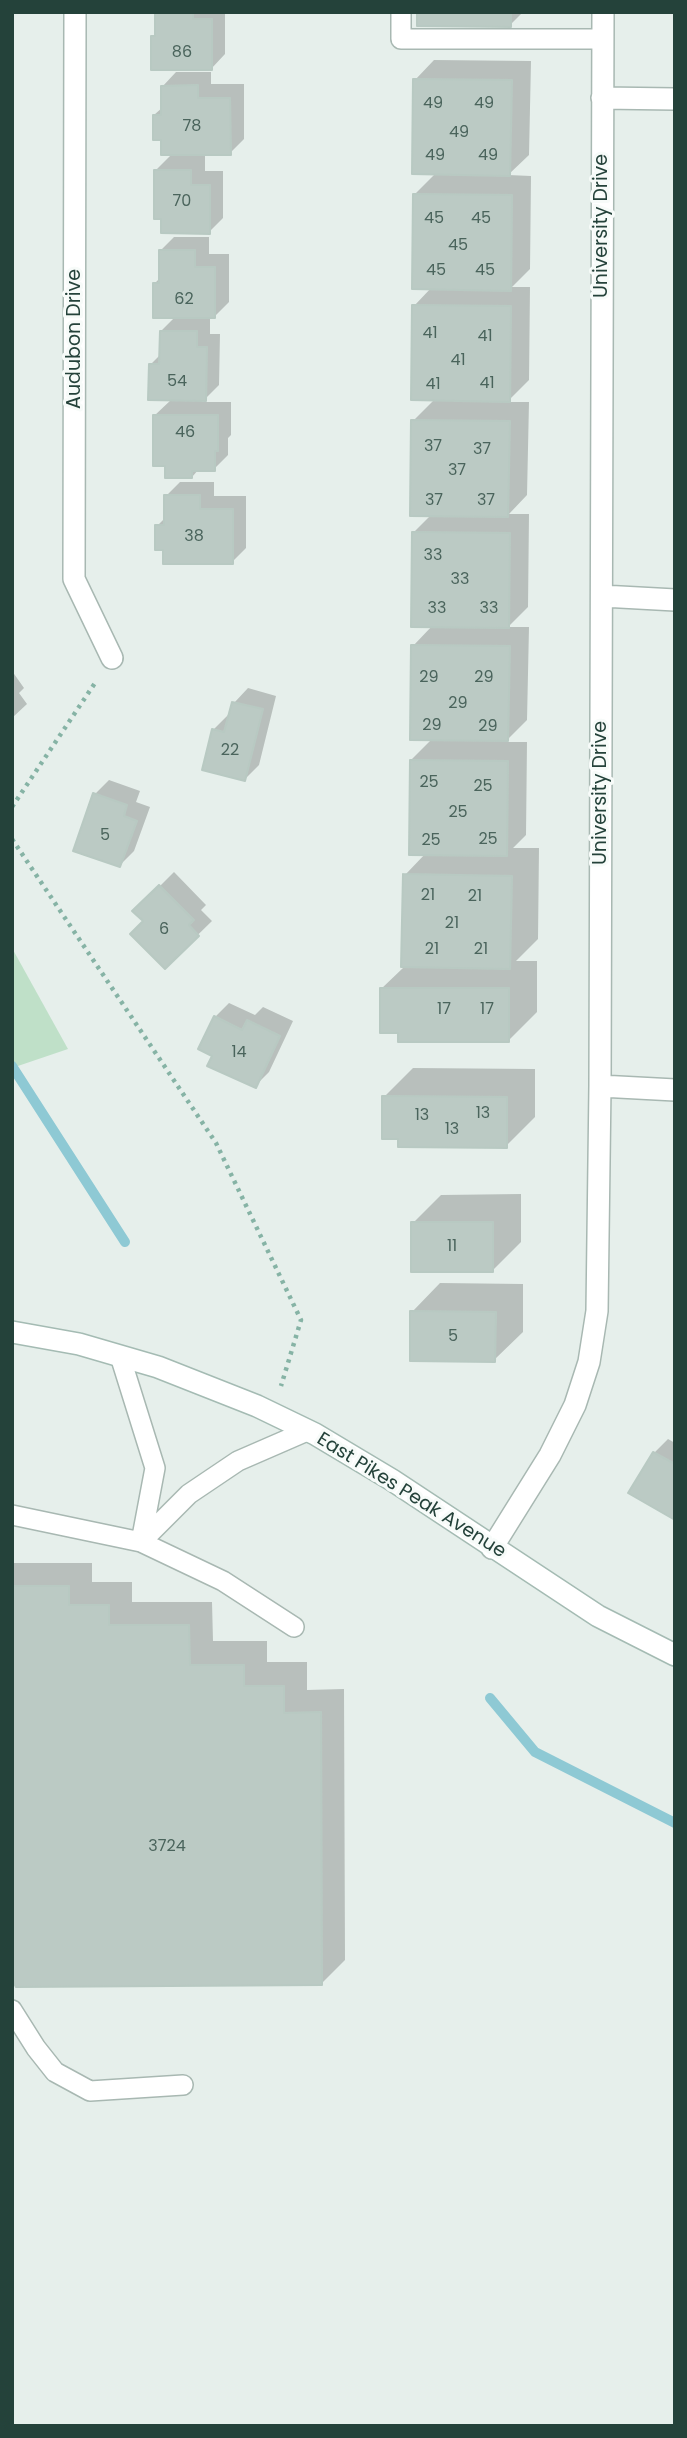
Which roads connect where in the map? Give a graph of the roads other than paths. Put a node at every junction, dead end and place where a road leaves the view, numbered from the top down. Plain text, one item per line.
1 (75, 12) edge
2 (401, 12) edge
3 (603, 12) edge
4 (603, 39) junction
5 (602, 98) junction
6 (675, 99) edge
7 (602, 596) junction
8 (675, 600) edge
9 (112, 658) road end
10 (600, 1086) junction
11 (675, 1090) edge
12 (12, 1332) edge
13 (120, 1356) junction
14 (307, 1431) junction
15 (12, 1515) edge
16 (141, 1542) junction
17 (492, 1548) junction
18 (294, 1628) dead end
19 (675, 1655) edge
20 (12, 2010) edge
21 (183, 2085) dead end

1 - 9 street, Audubon Drive
2 - 4 lane
3 - 4 street, University Drive
4 - 5 street, University Drive
5 - 6 street
5 - 7 street, University Drive
7 - 8 street
7 - 10 street, University Drive
10 - 11 street
10 - 17 street, University Drive
12 - 13 street, East Pikes Peak Avenue
13 - 14 street, East Pikes Peak Avenue
13 - 16 lane
14 - 16 lane
14 - 17 street, East Pikes Peak Avenue
15 - 16 lane
16 - 18 lane
17 - 19 street, East Pikes Peak Avenue
20 - 21 lane

